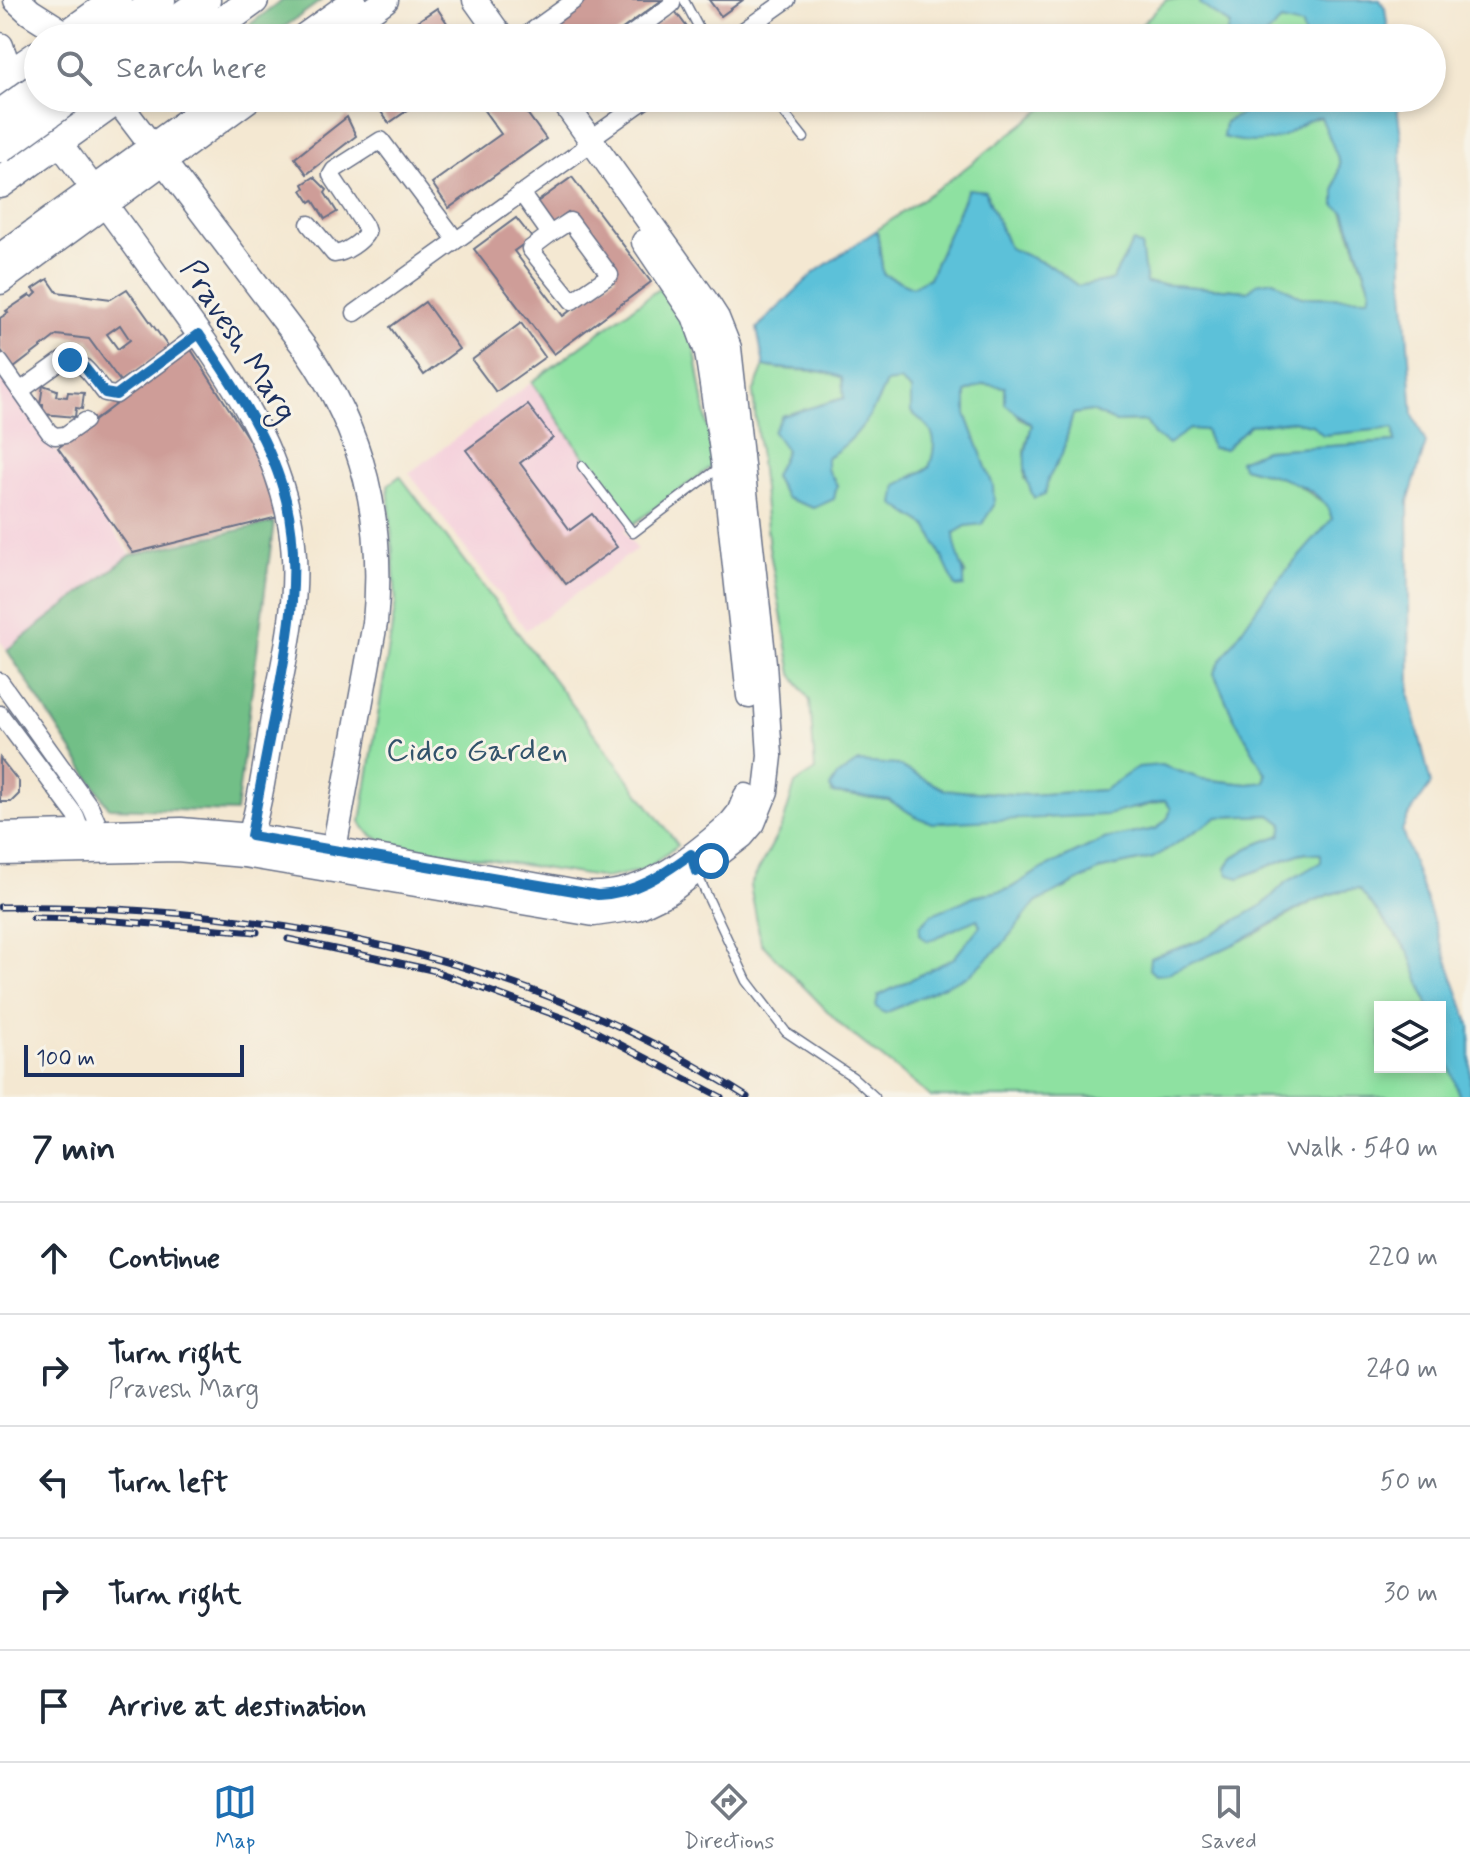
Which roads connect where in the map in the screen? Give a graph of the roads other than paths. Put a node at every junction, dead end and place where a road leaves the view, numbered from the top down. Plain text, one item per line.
1 (17, 0) edge
2 (117, 0) edge
3 (160, 0) edge
4 (205, 0) edge
5 (253, 0) edge
6 (354, 0) edge
7 (386, 0) edge
8 (475, 0) edge
9 (491, 0) edge
10 (560, 0) edge
11 (575, 0) edge
12 (672, 0) edge
13 (684, 0) edge
14 (787, 0) edge
15 (48, 24) edge
16 (85, 24) edge
17 (127, 24) edge
18 (172, 24) edge
19 (220, 24) edge
20 (321, 24) edge
21 (353, 24) edge
22 (500, 24) edge
23 (506, 24) edge
24 (530, 24) edge
25 (535, 24) edge
26 (645, 24) edge
27 (697, 24) edge
28 (753, 24) edge
29 (0, 46) edge
30 (24, 65) edge
31 (5, 78) edge
32 (24, 98) edge
33 (24, 101) edge
34 (34, 112) edge
35 (50, 112) edge
36 (98, 112) edge
37 (127, 112) edge
38 (203, 112) edge
39 (228, 112) edge
40 (557, 112) edge
41 (569, 112) edge
42 (629, 112) edge
43 (783, 112) edge
44 (0, 115) edge
45 (804, 138) dead end
46 (58, 141) junction
47 (586, 144) junction
48 (0, 148) edge
49 (157, 154) junction
50 (0, 183) edge
51 (521, 193) junction
52 (99, 196) junction
53 (309, 224) dead end
54 (550, 234) junction
55 (456, 240) junction
56 (0, 256) edge
57 (0, 282) edge
58 (355, 313) dead end
59 (199, 334) junction
60 (0, 362) edge
61 (20, 391) junction
62 (85, 421) dead end
63 (733, 460) junction
64 (582, 466) dead end
65 (0, 681) edge
66 (0, 714) edge
67 (0, 835) edge
68 (81, 841) junction
69 (247, 846) junction
70 (0, 853) edge
71 (331, 858) junction
72 (694, 863) junction
73 (875, 1097) edge

1 - 15 main road
2 - 16 highway
3 - 17 highway
4 - 18 highway
5 - 19 highway
6 - 20 street
7 - 21 street
8 - 22 street
9 - 23 street
10 - 24 street
11 - 25 street
12 - 26 street
13 - 27 lane
14 - 28 street
29 - 31 main road, Pravesh Marg
30 - 31 highway
31 - 33 main road, Pravesh Marg
32 - 44 highway, bridge
34 - 46 main road, Pravesh Marg
35 - 48 highway, bridge
36 - 46 highway
37 - 49 street, Pravesh Marg
38 - 49 street
39 - 49 street
40 - 47 street
41 - 47 street
42 - 47 street
43 - 45 lane
46 - 50 highway
46 - 52 street, Pravesh Marg
47 - 51 street
47 - 63 street
49 - 52 street
49 - 71 street, Pravesh Marg
51 - 54 street
51 - 55 street
52 - 56 street
52 - 57 street
52 - 59 street, Pravesh Marg
53 - 55 street
54 - 54 street
55 - 58 street
59 - 61 street
59 - 69 street, Pravesh Marg
60 - 61 street
61 - 62 street
63 - 64 lane
63 - 72 street
65 - 68 street
66 - 68 street
67 - 68 street
68 - 69 street
68 - 70 street
69 - 71 street
71 - 72 street
72 - 73 lane

